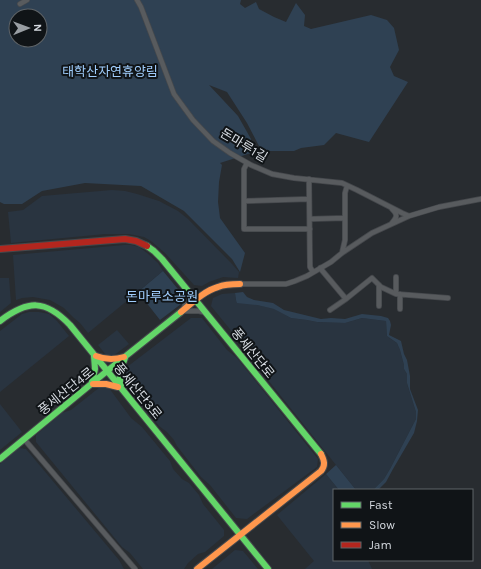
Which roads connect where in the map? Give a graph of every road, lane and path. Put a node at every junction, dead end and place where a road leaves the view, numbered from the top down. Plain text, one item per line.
1 (27, 0) edge
2 (137, 0) edge
3 (142, 0) edge
4 (20, 4) dead end
5 (141, 9) junction
6 (247, 163) junction
7 (310, 180) junction
8 (347, 186) junction
9 (310, 199) junction
10 (481, 199) edge
11 (244, 201) junction
12 (391, 208) junction
13 (409, 216) junction
14 (345, 218) junction
15 (310, 219) junction
16 (391, 224) junction
17 (310, 229) junction
18 (345, 240) junction
19 (356, 243) junction
20 (0, 250) edge
21 (342, 253) junction
22 (320, 268) junction
23 (313, 272) junction
24 (396, 277) dead end
25 (240, 284) joint
26 (379, 285) junction
27 (187, 288) junction
28 (398, 294) junction
29 (448, 298) dead end
30 (346, 299) junction
31 (197, 300) junction
32 (379, 306) dead end
33 (400, 309) dead end
34 (330, 310) dead end
35 (183, 311) junction
36 (207, 313) junction
37 (0, 321) edge
38 (94, 355) junction
39 (125, 357) junction
40 (107, 371) junction
41 (91, 385) junction
42 (122, 389) junction
43 (24, 439) junction
44 (0, 459) edge
45 (240, 534) junction
46 (135, 569) edge
47 (197, 569) edge
48 (268, 569) edge

1 - 4 street
2 - 5 street, 돈마루1길
3 - 5 street
5 - 6 street, 돈마루1길
6 - 7 street, 돈마루1길
6 - 11 street
7 - 8 street, 돈마루1길
7 - 9 street
8 - 12 street, 돈마루1길
8 - 14 street
9 - 11 street
9 - 15 street
10 - 13 street
11 - 17 street
12 - 13 street, 돈마루1길
12 - 16 street
13 - 16 street
14 - 15 street
14 - 18 street
15 - 17 street
16 - 19 street
17 - 23 street
18 - 19 street
18 - 21 street
19 - 21 street
20 - 27 street, 풍세산단로
21 - 22 street
22 - 23 street
22 - 30 street
23 - 25 street
24 - 28 street
25 - 31 street, 풍세산단4로
26 - 28 street
26 - 30 street
26 - 32 street
27 - 31 street, 풍세산단로
27 - 35 street
28 - 29 street
28 - 33 street
30 - 34 street
31 - 35 street, 풍세산단4로
31 - 36 street, 풍세산단로
35 - 36 street
35 - 39 street, 풍세산단4로
36 - 45 street, 풍세산단로
37 - 38 street, 풍세산단3로
38 - 39 street
38 - 40 street, 풍세산단3로
38 - 41 street
39 - 40 street, 풍세산단4로
39 - 42 street
40 - 41 street, 풍세산단4로
40 - 42 street, 풍세산단3로
41 - 42 street
41 - 43 street, 풍세산단4로
42 - 45 street, 풍세산단3로
43 - 44 street, 풍세산단4로
43 - 46 street
45 - 47 street, 풍세산단로
45 - 48 street, 풍세산단3로

